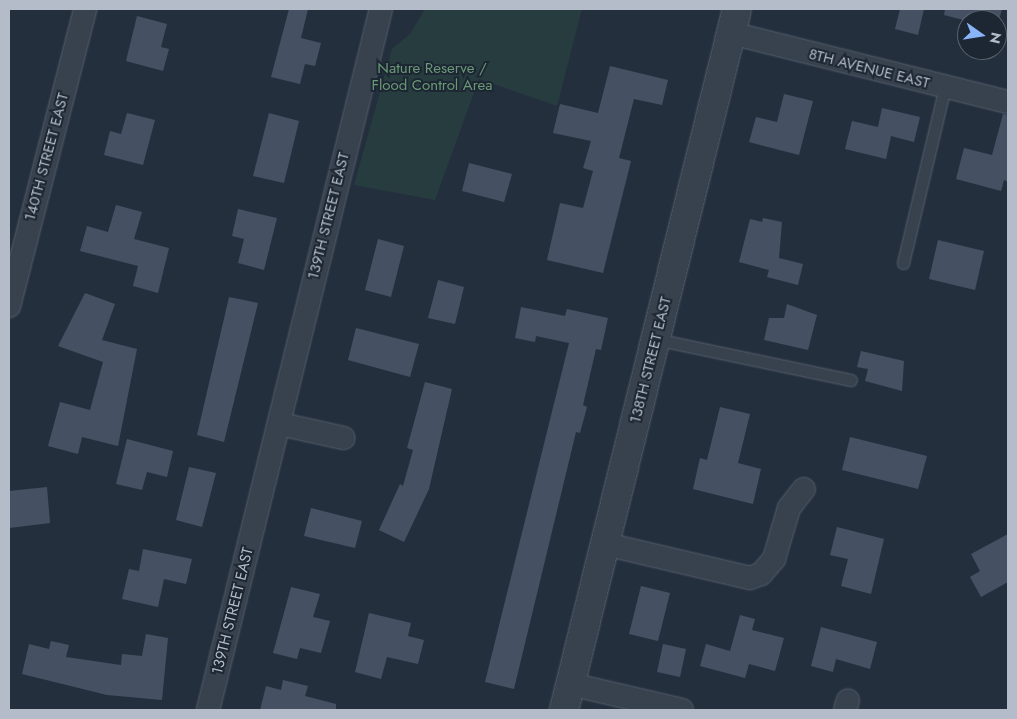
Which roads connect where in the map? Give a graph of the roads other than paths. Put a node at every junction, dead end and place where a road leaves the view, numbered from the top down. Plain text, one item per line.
1 (85, 9) edge
2 (381, 9) edge
3 (734, 21) edge
4 (945, 87) junction
5 (1008, 102) edge
6 (903, 263) dead end
7 (10, 296) edge
8 (656, 340) junction
9 (851, 380) dead end
10 (280, 424) junction
11 (343, 438) dead end
12 (804, 489) dead end
13 (605, 544) junction
14 (570, 684) junction
15 (208, 710) edge
16 (564, 710) edge
17 (682, 710) edge

1 - 7 street, 140TH STREET EAST
2 - 10 street, 139TH STREET EAST
3 - 4 street, 8TH AVENUE EAST
3 - 8 street, 138TH STREET EAST
4 - 5 street, 8TH AVENUE EAST
4 - 6 lane
8 - 9 lane
8 - 13 street, 138TH STREET EAST
10 - 11 street
10 - 15 street, 139TH STREET EAST
12 - 13 street
13 - 14 street, 138TH STREET EAST
14 - 16 street, 138TH STREET EAST
14 - 17 street

